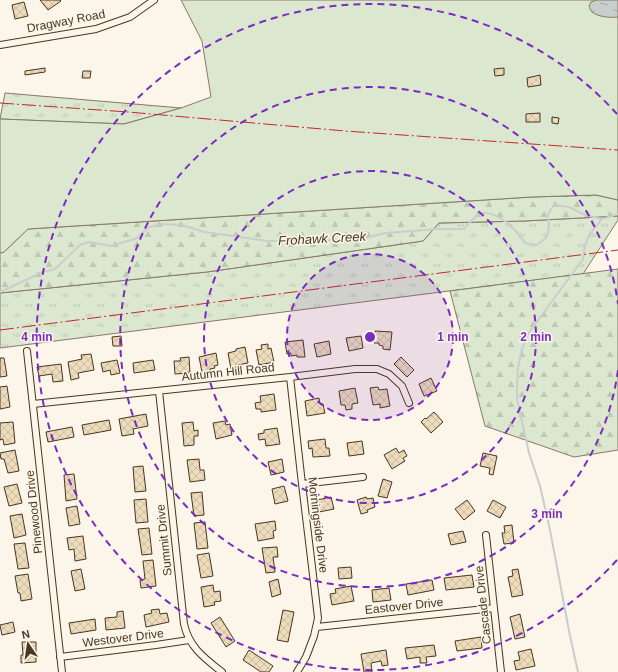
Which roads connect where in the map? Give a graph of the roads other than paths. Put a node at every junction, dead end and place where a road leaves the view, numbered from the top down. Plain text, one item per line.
1 (154, 0) edge
2 (0, 45) edge
3 (27, 350) dead end
4 (290, 377) junction
5 (159, 391) junction
6 (409, 403) dead end
7 (33, 404) junction
8 (363, 477) dead end
9 (302, 484) junction
10 (486, 536) dead end
11 (494, 608) junction
12 (317, 627) junction
13 (189, 640) junction
14 (60, 656) junction
15 (62, 672) edge
16 (222, 672) edge
17 (297, 672) edge
18 (501, 672) edge

1 - 2 street, Dragway Road
3 - 7 street, Pinewood Drive
4 - 5 street, Autumn Hill Road
4 - 6 street, Autumn Hill Road
4 - 9 street, Morningside Drive
5 - 7 street, Autumn Hill Road
5 - 13 street, Summit Drive
7 - 14 street, Pinewood Drive
8 - 9 street
9 - 12 street, Morningside Drive
10 - 11 street, Cascade Drive
11 - 12 street, Eastover Drive
11 - 18 street, Cascade Drive
12 - 17 street, Morningside Drive
13 - 14 street, Westover Drive
13 - 16 street, Summit Drive
14 - 15 street, Pinewood Drive

